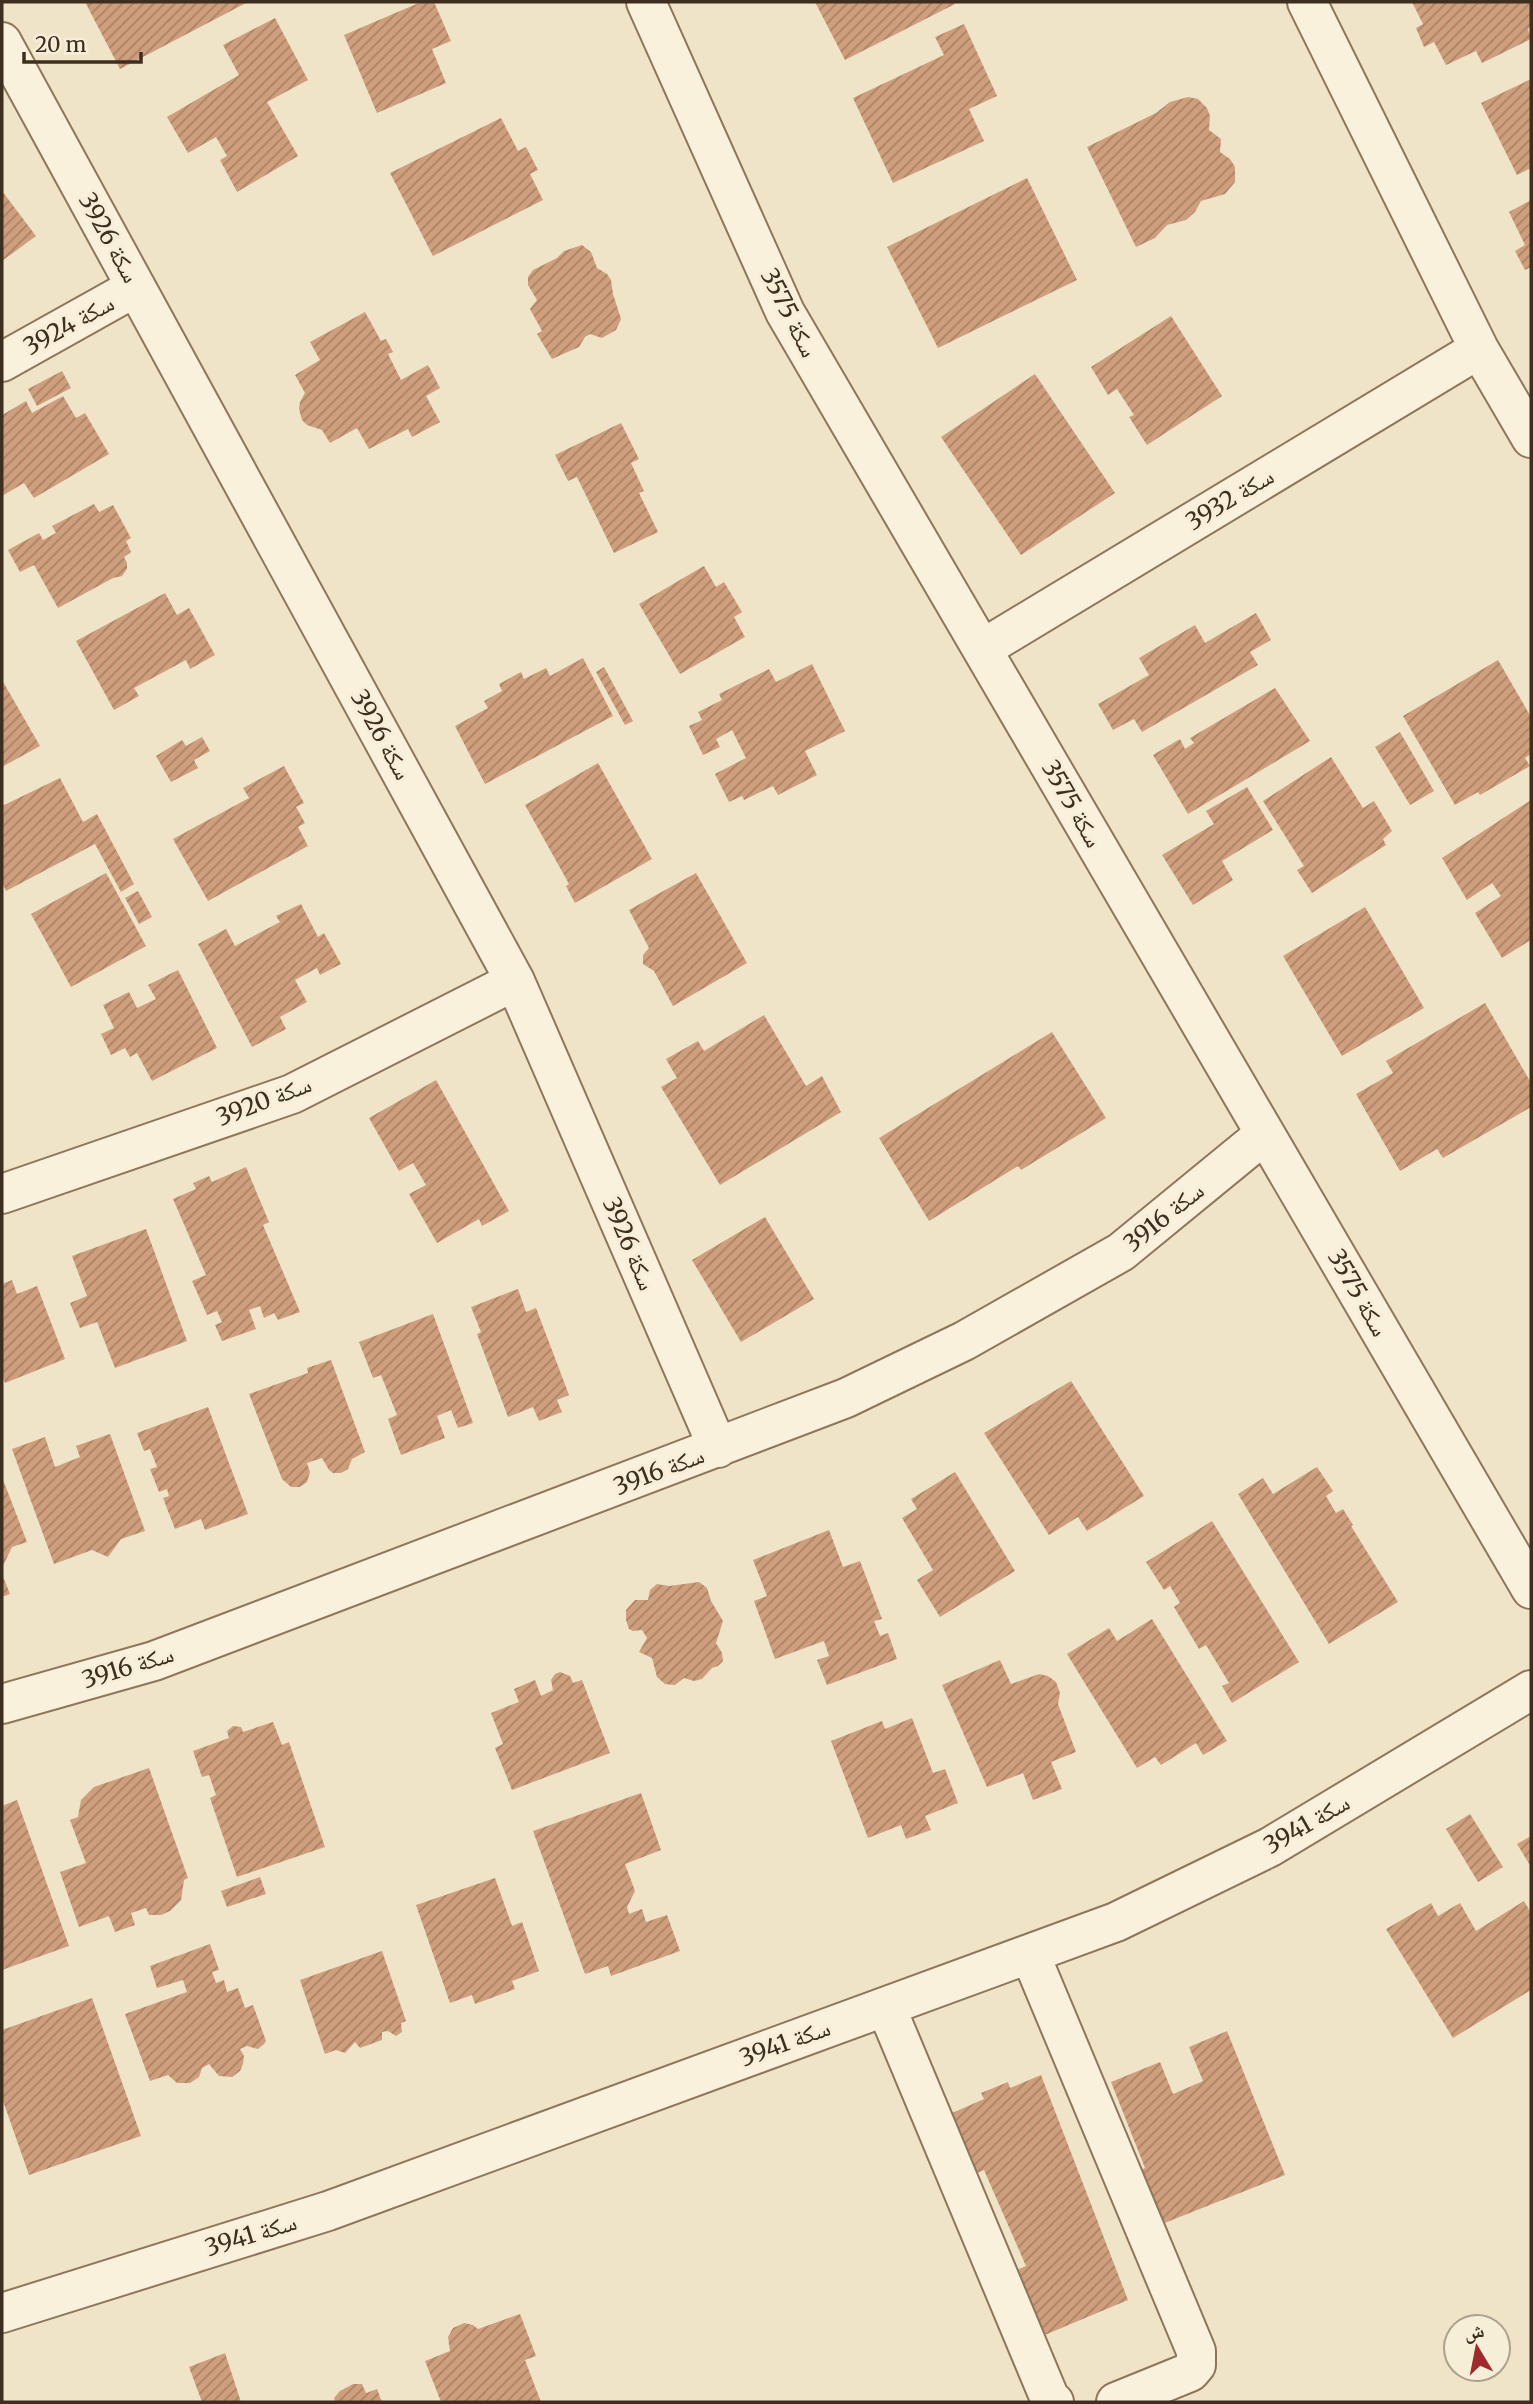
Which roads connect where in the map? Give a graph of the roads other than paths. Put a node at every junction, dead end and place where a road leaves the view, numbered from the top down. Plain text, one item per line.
1 (646, 2) edge
2 (1307, 2) edge
3 (2, 42) edge
4 (136, 287) junction
5 (1479, 349) junction
6 (2, 362) edge
7 (1531, 438) edge
8 (982, 649) junction
9 (515, 981) junction
10 (1265, 1134) junction
11 (4, 1188) edge
12 (718, 1448) junction
13 (1531, 1589) edge
14 (1531, 1690) edge
15 (2, 1704) edge
16 (1030, 1954) junction
17 (886, 2007) junction
18 (2, 2313) edge
19 (1054, 2402) edge
20 (1116, 2402) edge

1 - 8 street, سكة 3575
2 - 5 street
3 - 4 street, سكة 3926
4 - 6 street, سكة 3924
4 - 9 street, سكة 3926
5 - 7 street
5 - 8 street, سكة 3932
8 - 10 street, سكة 3575
9 - 11 street, سكة 3920
9 - 12 street, سكة 3926
10 - 12 street, سكة 3916
10 - 13 street, سكة 3575
12 - 15 street, سكة 3916
14 - 16 street, سكة 3941
16 - 17 street, سكة 3941
16 - 20 street
17 - 18 street, سكة 3941
17 - 19 street

